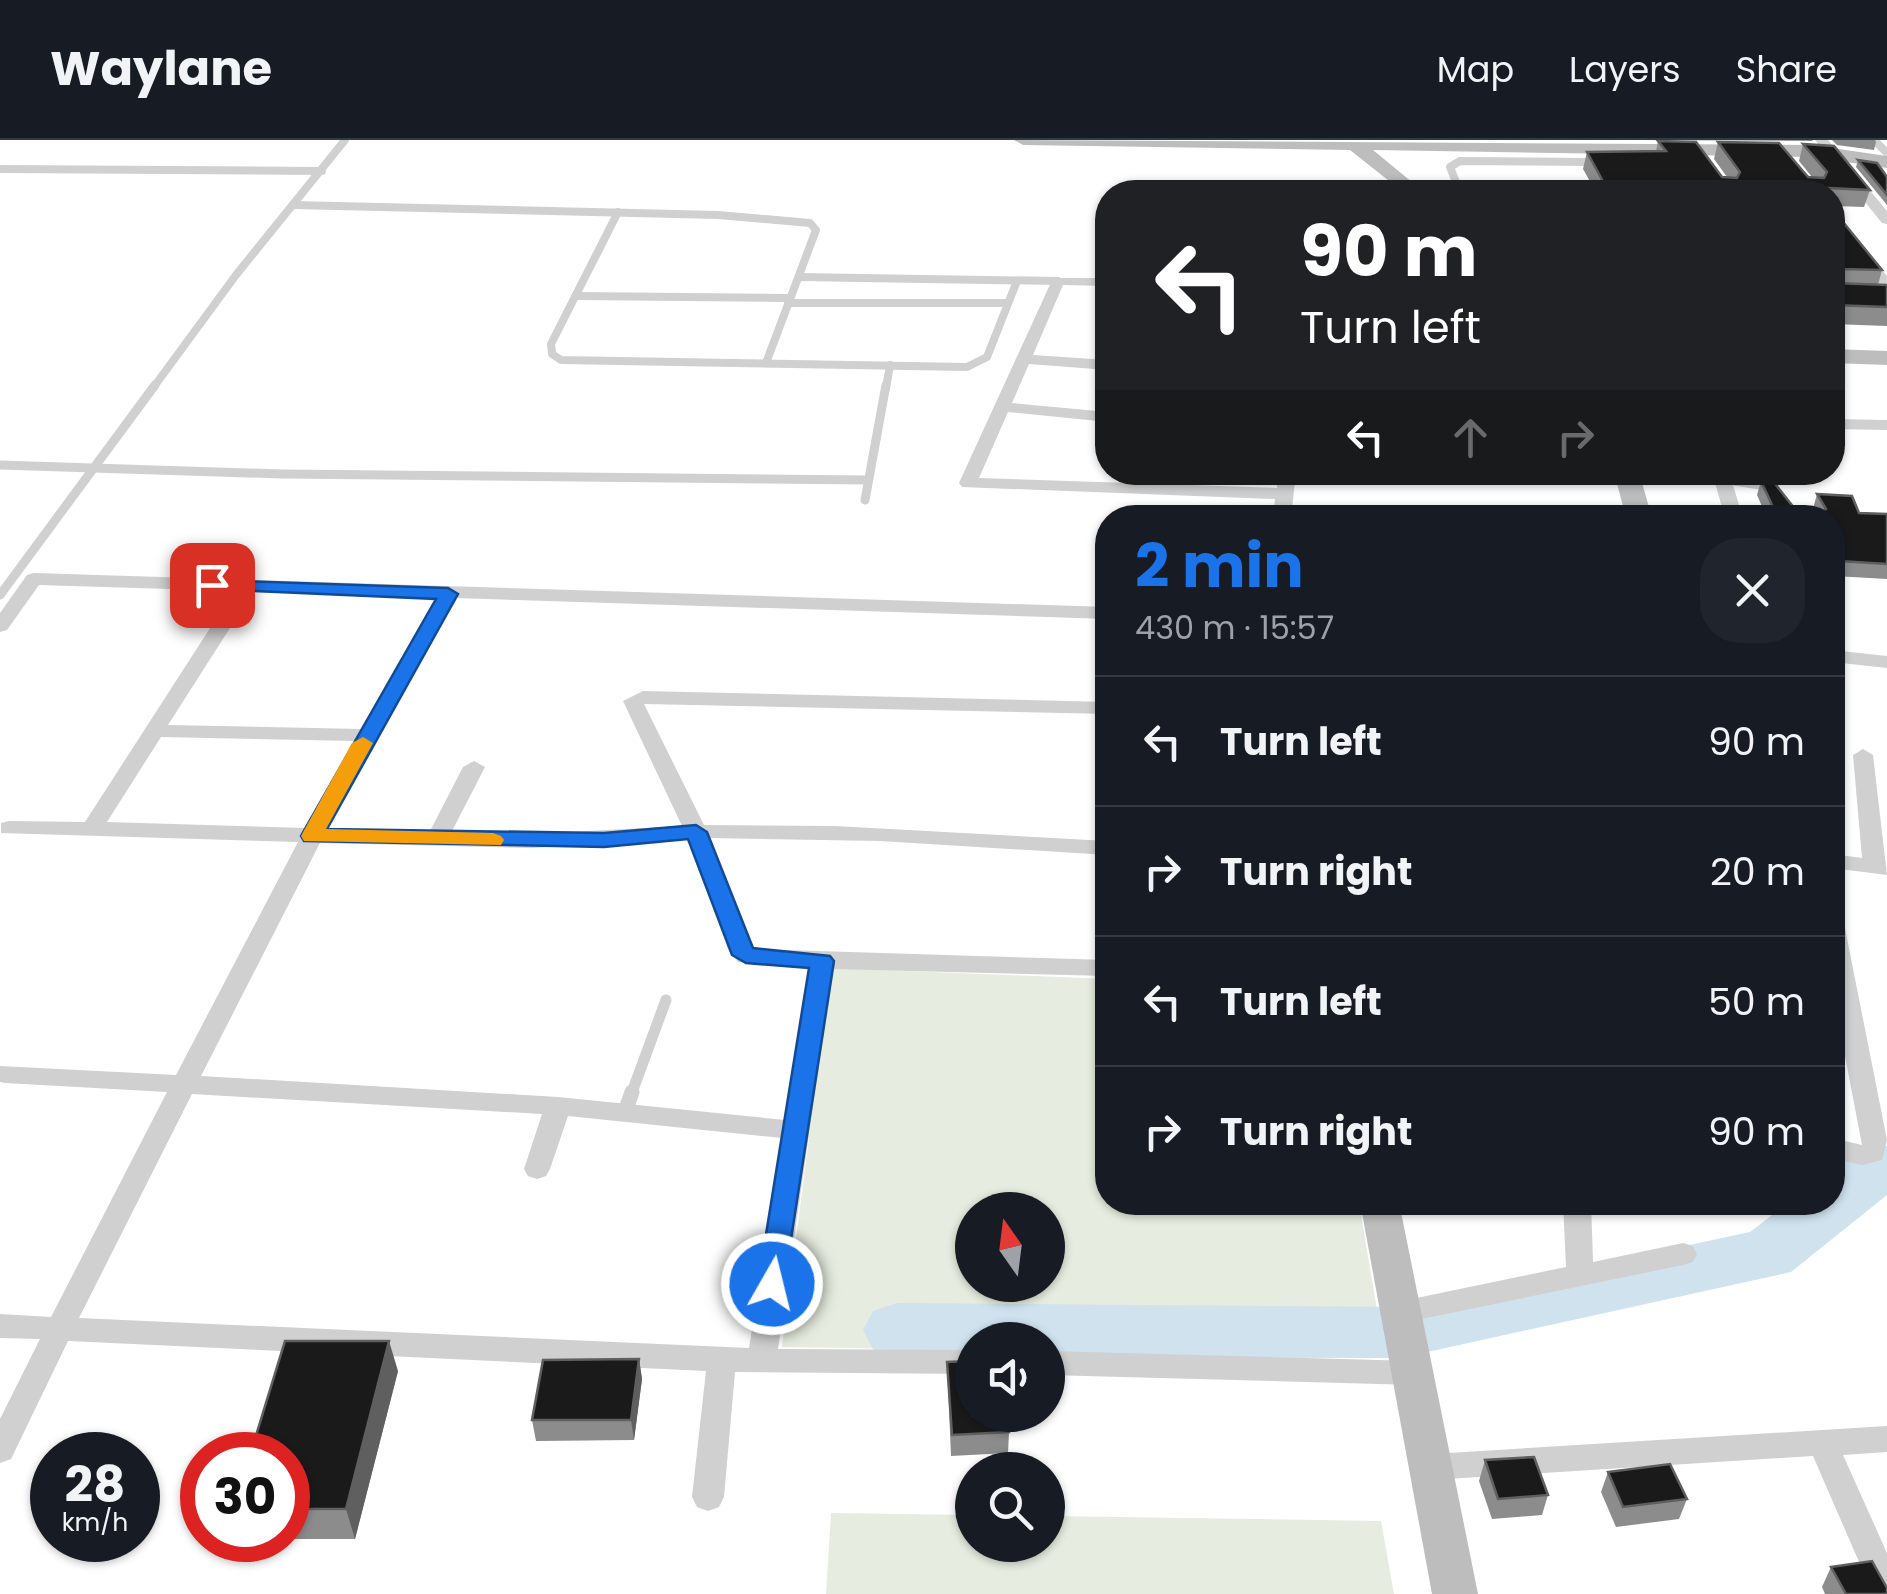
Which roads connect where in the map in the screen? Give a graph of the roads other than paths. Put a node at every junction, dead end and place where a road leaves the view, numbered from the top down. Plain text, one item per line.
1 (345, 140) edge
2 (1022, 140) edge
3 (1874, 140) edge
4 (1347, 143) edge
5 (1416, 145) junction
6 (1828, 147) edge
7 (1536, 149) edge
8 (1887, 154) edge
9 (1605, 162) edge
10 (1887, 162) edge
11 (1382, 165) junction
12 (0, 169) edge
13 (322, 171) junction
14 (1381, 180) edge
15 (1400, 180) edge
16 (1455, 180) edge
17 (293, 204) junction
18 (618, 212) junction
19 (1887, 220) edge
20 (1845, 233) edge
21 (799, 277) junction
22 (1017, 281) junction
23 (1058, 281) junction
24 (1095, 282) edge
25 (1887, 286) edge
26 (576, 296) junction
27 (1869, 296) edge
28 (1887, 296) edge
29 (788, 301) junction
30 (1007, 303) junction
31 (1845, 356) edge
32 (1887, 358) edge
33 (1022, 360) junction
34 (766, 363) junction
35 (1095, 364) edge
36 (890, 365) junction
37 (1001, 407) junction
38 (1095, 416) edge
39 (1845, 424) edge
40 (1887, 425) edge
41 (0, 465) edge
42 (96, 468) junction
43 (868, 480) junction
44 (1286, 485) edge
45 (1764, 485) edge
46 (1778, 488) edge
47 (1286, 494) junction
48 (865, 500) dead end
49 (1284, 505) edge
50 (0, 578) edge
51 (13, 578) junction
52 (34, 579) junction
53 (247, 586) junction
54 (448, 594) junction
55 (0, 595) edge
56 (1095, 613) edge
57 (0, 626) edge
58 (1845, 657) edge
59 (1887, 662) edge
60 (1095, 708) edge
61 (155, 732) junction
62 (367, 736) junction
63 (1862, 754) dead end
64 (474, 766) dead end
65 (93, 828) junction
66 (696, 832) junction
67 (3, 833) edge
68 (312, 836) junction
69 (437, 839) junction
70 (1095, 847) edge
71 (1845, 863) edge
72 (1880, 867) edge
73 (822, 961) junction
74 (1095, 968) edge
75 (1845, 990) edge
76 (666, 1000) dead end
77 (5, 1074) dead end
78 (186, 1083) junction
79 (558, 1106) junction
80 (625, 1112) junction
81 (794, 1130) junction
82 (1845, 1151) edge
83 (537, 1168) dead end
84 (1382, 1215) edge
85 (1578, 1215) edge
86 (1683, 1254) dead end
87 (1580, 1276) junction
88 (1402, 1312) junction
89 (0, 1326) edge
90 (61, 1328) junction
91 (722, 1360) junction
92 (762, 1360) junction
93 (955, 1362) edge
94 (1065, 1363) edge
95 (1415, 1372) junction
96 (1887, 1438) edge
97 (1822, 1441) junction
98 (0, 1450) edge
99 (1432, 1466) junction
100 (708, 1497) dead end
101 (1887, 1590) edge
102 (1455, 1594) edge

1 - 13 lane
2 - 4 street
3 - 8 lane
4 - 5 street
4 - 11 street
4 - 14 street
5 - 7 street
5 - 11 street
6 - 7 street
6 - 10 street
6 - 19 street
7 - 9 lane
7 - 16 lane
11 - 15 street
12 - 13 lane
13 - 17 lane
17 - 18 lane
17 - 42 lane
18 - 21 lane
18 - 26 lane
20 - 25 street
21 - 22 lane
21 - 29 lane
22 - 23 lane
22 - 30 lane
23 - 24 street
23 - 33 street
26 - 29 lane
26 - 34 lane
27 - 28 street
29 - 30 lane
29 - 34 lane
30 - 36 lane
31 - 32 street
33 - 35 street
33 - 37 street
34 - 36 lane
36 - 43 lane
37 - 38 street
37 - 47 street
39 - 40 street
41 - 42 lane
42 - 43 lane
42 - 51 lane
43 - 48 lane
44 - 47 street
45 - 46 lane
47 - 49 street
50 - 51 lane
51 - 52 lane
51 - 55 lane
52 - 53 street
52 - 57 street
53 - 54 street
53 - 61 street
54 - 56 street
54 - 62 street
58 - 59 street
60 - 66 street
61 - 62 street
61 - 65 street
62 - 68 street
63 - 72 street
64 - 69 street
65 - 67 street
65 - 68 street
66 - 69 street
66 - 70 street
66 - 73 street
68 - 69 street
68 - 78 street
71 - 72 street
73 - 74 street
73 - 81 street
75 - 82 street
76 - 80 lane
77 - 78 street
78 - 79 street
78 - 90 street
79 - 80 street
79 - 83 street
80 - 81 street
81 - 92 street
84 - 88 street
85 - 87 street
86 - 87 street
87 - 88 street
88 - 95 street
89 - 90 street
90 - 91 street
90 - 98 street
91 - 92 street
91 - 100 street
92 - 93 street
94 - 95 street
95 - 99 street
96 - 97 street
97 - 99 street
97 - 101 street
99 - 102 street

